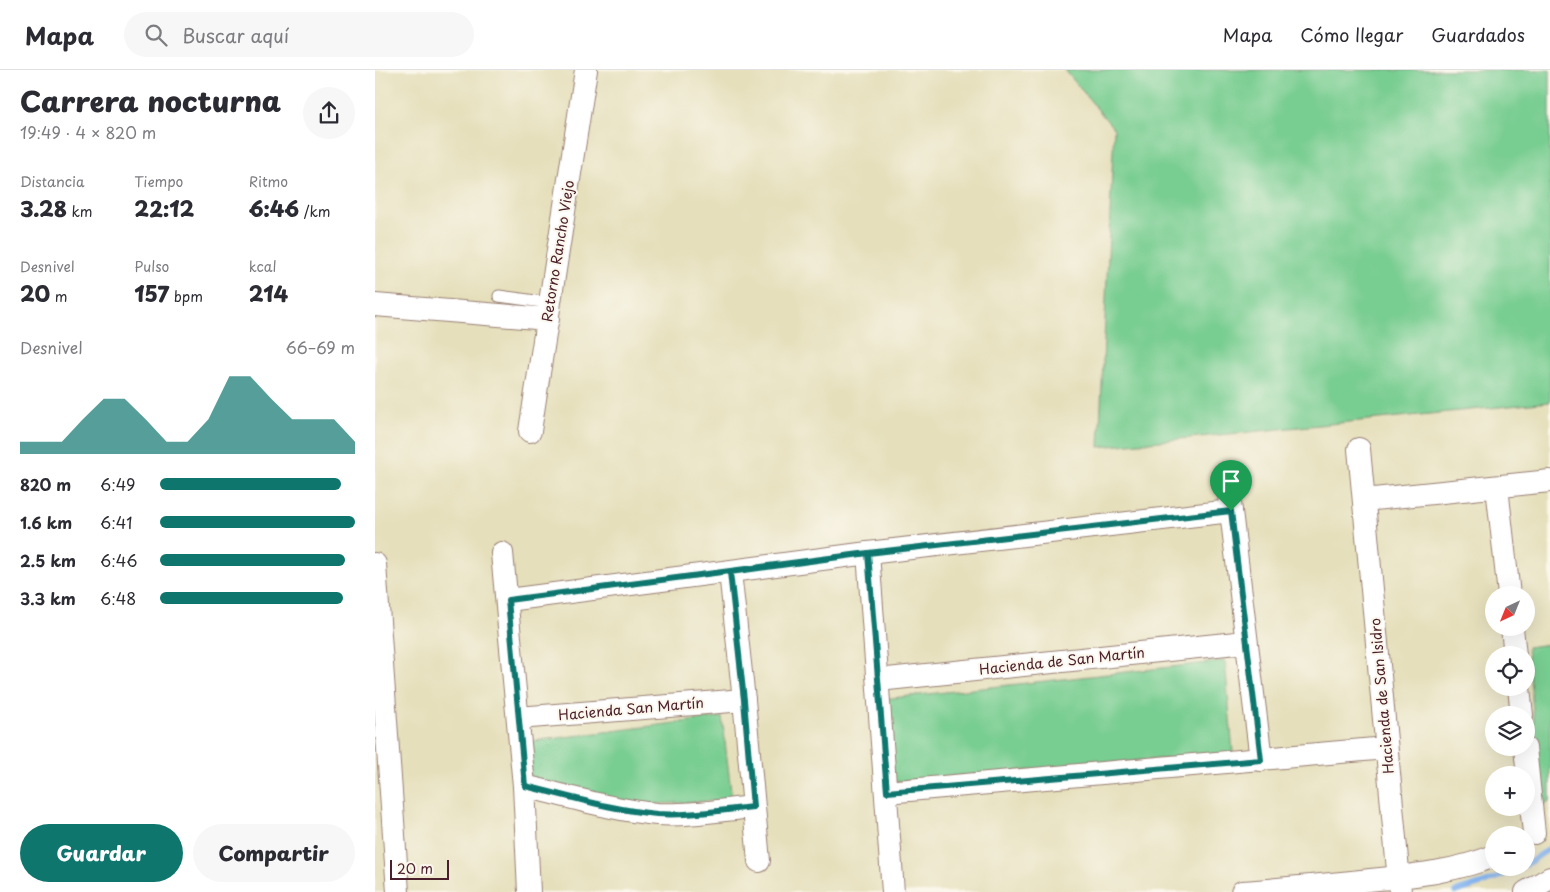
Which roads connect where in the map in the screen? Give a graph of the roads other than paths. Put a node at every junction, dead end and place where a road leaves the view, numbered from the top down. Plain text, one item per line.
1 (586, 70) edge
2 (499, 296) dead end
3 (375, 305) edge
4 (549, 311) junction
5 (530, 432) dead end
6 (1359, 449) dead end
7 (1227, 478) dead end
8 (1550, 481) edge
9 (1497, 487) junction
10 (1365, 500) junction
11 (1231, 511) junction
12 (503, 553) dead end
13 (868, 553) junction
14 (375, 564) edge
15 (730, 572) junction
16 (1508, 586) edge
17 (508, 600) junction
18 (377, 612) edge
19 (1246, 642) junction
20 (878, 680) junction
21 (744, 700) junction
22 (518, 718) junction
23 (1386, 748) junction
24 (1526, 756) edge
25 (1261, 760) junction
26 (525, 786) junction
27 (887, 792) junction
28 (753, 807) junction
29 (1537, 831) edge
30 (1485, 860) edge
31 (759, 861) dead end
32 (1400, 884) edge
33 (398, 892) edge
34 (529, 892) edge
35 (893, 892) edge
36 (1242, 892) edge

1 - 4 street, Retorno Rancho Viejo
2 - 4 lane
3 - 4 street
4 - 5 street, Retorno Rancho Viejo
6 - 10 street, Hacienda de San Isidro
7 - 11 street
8 - 9 street
9 - 10 street
9 - 16 street
10 - 23 street, Hacienda de San Isidro
11 - 13 street
11 - 19 street
12 - 17 street
13 - 15 street
13 - 20 street
14 - 18 street
15 - 17 street
15 - 21 street
17 - 22 street
18 - 33 street
19 - 20 street, Hacienda de San Martín
19 - 25 street
20 - 27 street
21 - 22 street, Hacienda San Martín
21 - 28 street
22 - 26 street
23 - 25 street
23 - 32 street, Hacienda de San Isidro
24 - 29 street
25 - 27 street
26 - 28 street
26 - 34 street
27 - 35 street
28 - 31 street
30 - 32 street
32 - 36 street

